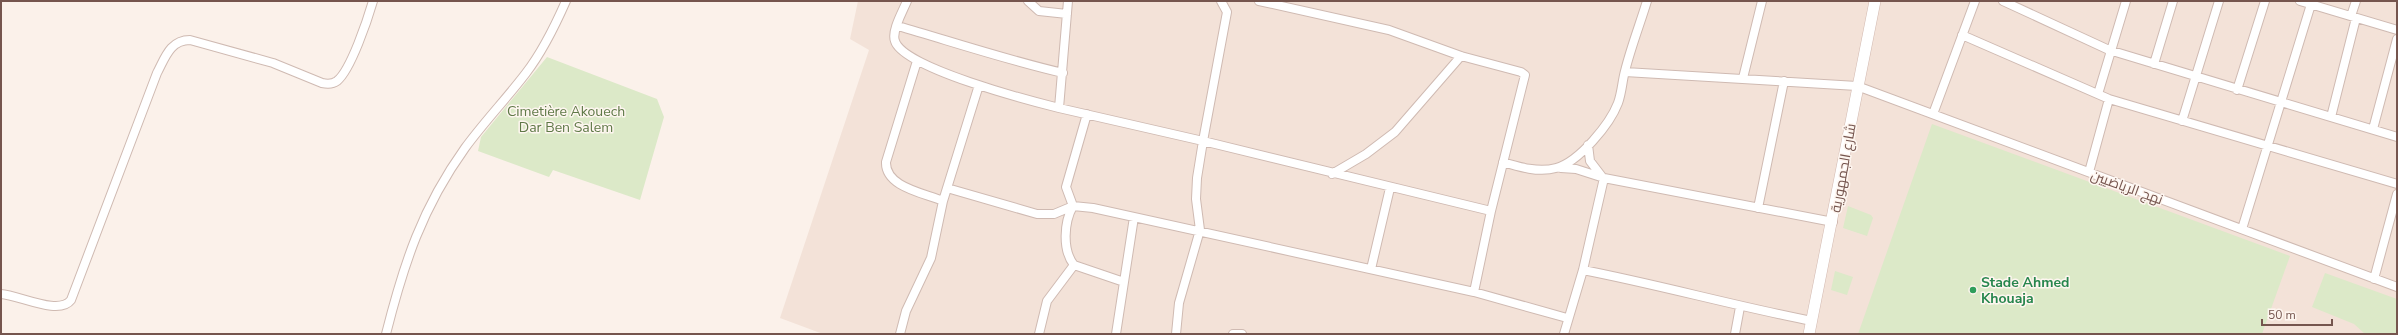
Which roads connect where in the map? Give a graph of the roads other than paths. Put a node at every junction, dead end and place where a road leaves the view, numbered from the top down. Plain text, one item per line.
1 (373, 1) edge
2 (566, 1) edge
3 (907, 1) edge
4 (1028, 1) edge
5 (1068, 1) edge
6 (1222, 1) edge
7 (1260, 1) edge
8 (1647, 1) edge
9 (1762, 1) edge
10 (1875, 1) edge
11 (1975, 1) edge
12 (2003, 1) edge
13 (2125, 1) edge
14 (2173, 1) edge
15 (2219, 1) edge
16 (2265, 1) edge
17 (2300, 1) edge
18 (2356, 1) edge
19 (2311, 3) edge
20 (1067, 14) junction
21 (2354, 17) junction
22 (898, 26) junction
23 (2397, 30) edge
24 (1962, 35) junction
25 (2397, 39) edge
26 (2109, 50) junction
27 (1461, 56) junction
28 (917, 61) junction
29 (2154, 64) junction
30 (1625, 72) junction
31 (1063, 73) junction
32 (2195, 77) junction
33 (1743, 78) junction
34 (1784, 81) junction
35 (979, 85) junction
36 (1857, 86) junction
37 (2237, 90) junction
38 (2098, 94) junction
39 (2109, 99) junction
40 (2280, 103) junction
41 (1059, 108) junction
42 (1087, 114) junction
43 (1933, 114) junction
44 (2331, 117) junction
45 (2182, 121) junction
46 (2373, 129) junction
47 (2397, 137) edge
48 (1203, 141) junction
49 (1588, 145) junction
50 (2268, 146) junction
51 (1503, 162) junction
52 (1556, 168) junction
53 (2089, 172) junction
54 (1332, 174) junction
55 (1604, 178) junction
56 (2397, 184) edge
57 (947, 188) junction
58 (1390, 188) junction
59 (2397, 194) edge
60 (943, 201) junction
61 (1073, 206) junction
62 (1758, 208) junction
63 (1491, 211) junction
64 (1134, 217) junction
65 (1833, 222) junction
66 (2242, 229) junction
67 (1200, 230) junction
68 (1074, 265) junction
69 (1371, 269) junction
70 (1583, 270) junction
71 (2374, 279) junction
72 (1124, 282) junction
73 (2397, 287) edge
74 (1474, 292) junction
75 (1, 294) edge
76 (1740, 306) junction
77 (1567, 318) junction
78 (1812, 321) junction
79 (386, 334) edge
80 (900, 334) edge
81 (1039, 334) edge
82 (1116, 334) edge
83 (1176, 334) edge
84 (1233, 334) edge
85 (1242, 334) edge
86 (1564, 334) edge
87 (1735, 334) edge
88 (1810, 334) edge

1 - 75 street
2 - 79 street
3 - 22 street
4 - 20 street
5 - 20 street
6 - 48 street
7 - 27 street
8 - 30 street
9 - 33 street
10 - 36 main road, شارع الجمهورية
11 - 24 street
12 - 26 street
13 - 26 street
14 - 29 street
15 - 32 street
16 - 37 street
17 - 19 street
18 - 21 street
19 - 21 street
19 - 40 street
20 - 31 street
21 - 23 street
21 - 44 street
22 - 28 street
22 - 31 street
24 - 38 street
24 - 43 street
25 - 46 street
26 - 29 street
26 - 38 street
27 - 51 street
27 - 54 street
28 - 35 street
28 - 60 street
29 - 32 street
30 - 33 street, نهج الرياضيين
30 - 49 street
31 - 41 street
32 - 37 street
32 - 45 street
33 - 34 street, نهج الرياضيين
34 - 36 street, نهج الرياضيين
34 - 62 street
35 - 41 street
35 - 57 street
36 - 43 street, نهج الرياضيين
36 - 65 main road, شارع الجمهورية
37 - 40 street
38 - 39 street
39 - 45 street
39 - 53 street
40 - 44 street
40 - 50 street
41 - 42 street
42 - 48 street
42 - 61 street
43 - 53 street, نهج الرياضيين
44 - 46 street
45 - 50 street
46 - 47 street
48 - 54 street
48 - 67 street
49 - 52 street
49 - 55 street
50 - 56 street
50 - 66 street
51 - 52 street
51 - 63 street
52 - 55 street
53 - 66 street, نهج الرياضيين
54 - 58 street
55 - 62 street
55 - 70 street
57 - 60 street
57 - 61 street
58 - 63 street
58 - 69 street
59 - 71 street
60 - 80 street
61 - 64 street
61 - 68 street
62 - 65 street
63 - 74 street
64 - 67 street
64 - 72 street
65 - 78 main road, شارع الجمهورية
66 - 71 street, نهج الرياضيين
67 - 69 street
67 - 83 street
68 - 72 street
68 - 81 street
69 - 74 street
70 - 76 street
70 - 77 street
71 - 73 street, نهج الرياضيين
72 - 82 street
74 - 77 street
76 - 78 street
76 - 87 street
77 - 86 street
78 - 88 main road, شارع الجمهورية
84 - 85 street

